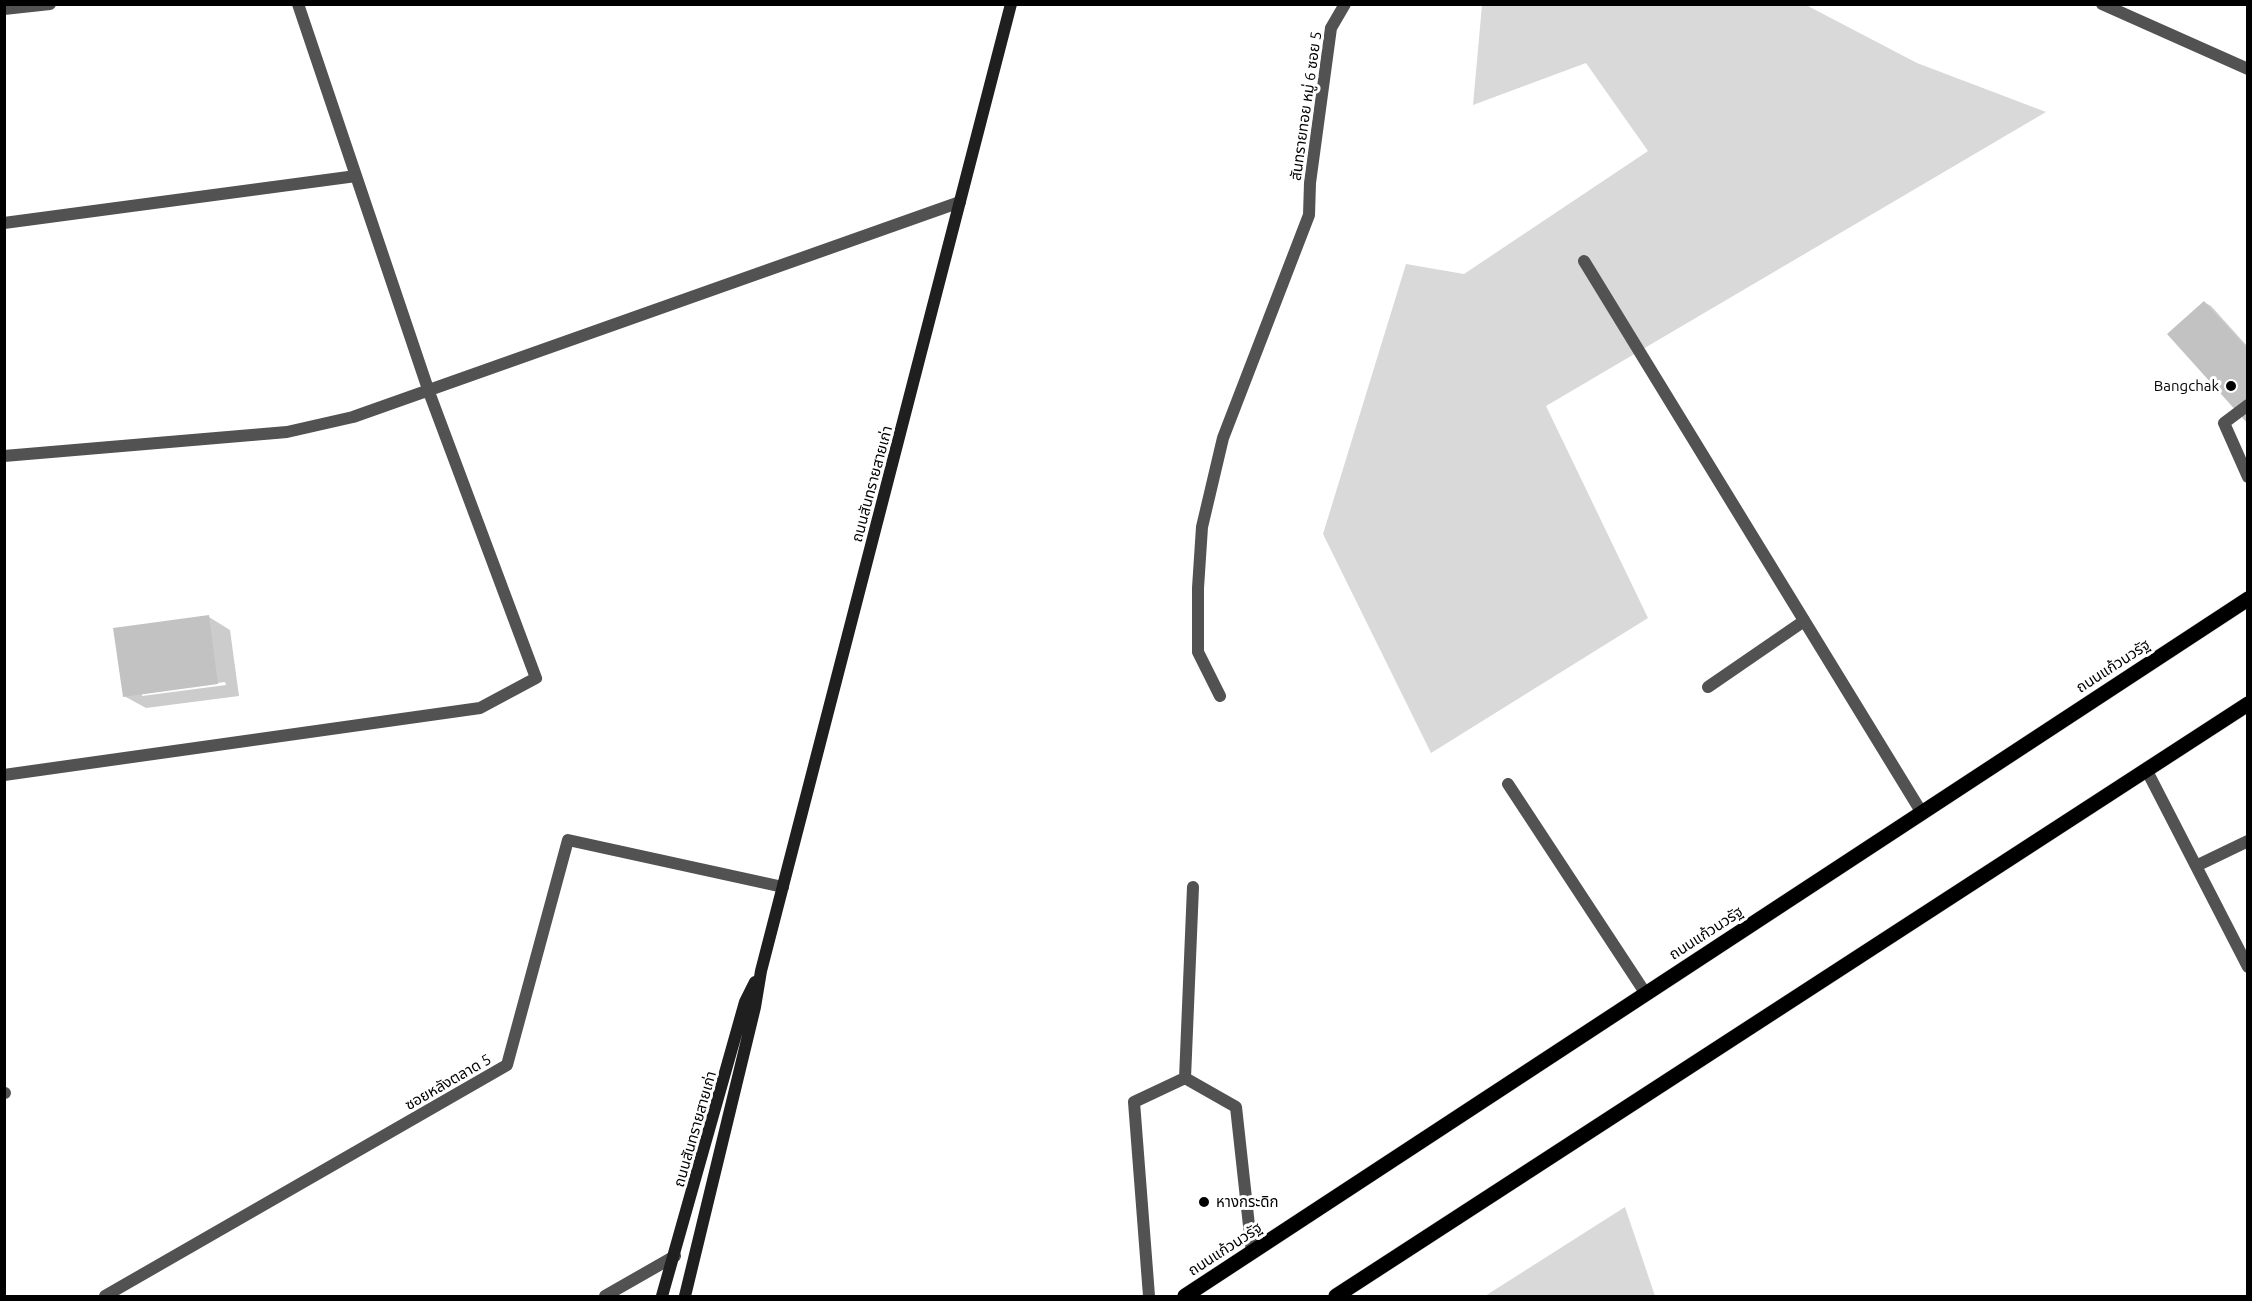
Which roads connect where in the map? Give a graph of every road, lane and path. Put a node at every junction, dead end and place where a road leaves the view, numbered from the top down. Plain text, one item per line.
1 (50, 4) edge
2 (298, 4) edge
3 (1011, 4) edge
4 (1346, 4) edge
5 (2102, 4) edge
6 (4, 9) edge
7 (2247, 69) edge
8 (356, 176) junction
9 (960, 202) junction
10 (4, 223) edge
11 (1584, 261) dead end
12 (429, 392) junction
13 (2247, 405) edge
14 (4, 456) edge
15 (2247, 477) edge
16 (2247, 599) edge
17 (1804, 621) junction
18 (1708, 687) dead end
19 (1220, 696) dead end
20 (2247, 704) edge
21 (2146, 770) junction
22 (4, 775) edge
23 (1508, 784) dead end
24 (1922, 813) junction
25 (2247, 841) edge
26 (2196, 866) junction
27 (783, 887) junction
28 (1193, 887) dead end
29 (2247, 967) edge
30 (761, 971) junction
31 (1646, 994) junction
32 (1185, 1078) junction
33 (1252, 1253) junction
34 (675, 1256) junction
35 (105, 1296) edge
36 (605, 1296) edge
37 (662, 1296) edge
38 (685, 1296) edge
39 (1149, 1296) edge
40 (1185, 1296) edge
41 (1336, 1296) edge

1 - 6 street
2 - 8 street
3 - 9 main road, ถนนสันทรายสายเก่า
4 - 19 street, สันทรายทอย หมู่ 6 ซอย 5
5 - 7 street
8 - 10 street
8 - 12 street
9 - 12 street
9 - 27 main road, ถนนสันทรายสายเก่า
11 - 17 street
12 - 14 street
12 - 22 street
13 - 15 street
16 - 24 main road, ถนนแก้วนวรัฐ
17 - 18 street
17 - 24 street
20 - 21 main road
21 - 26 street
21 - 41 main road
23 - 31 street
24 - 31 main road, ถนนแก้วนวรัฐ
25 - 26 street
26 - 29 street
27 - 30 main road, ถนนสันทรายสายเก่า
27 - 35 street, ซอยหลังตลาด 5
28 - 32 street
30 - 34 main road, ถนนสันทรายสายเก่า
30 - 38 main road, ถนนสันทรายสายเก่า
31 - 33 main road, ถนนแก้วนวรัฐ
32 - 33 street
32 - 39 street
33 - 40 main road, ถนนแก้วนวรัฐ
34 - 36 street
34 - 37 main road, ถนนสันทรายสายเก่า

